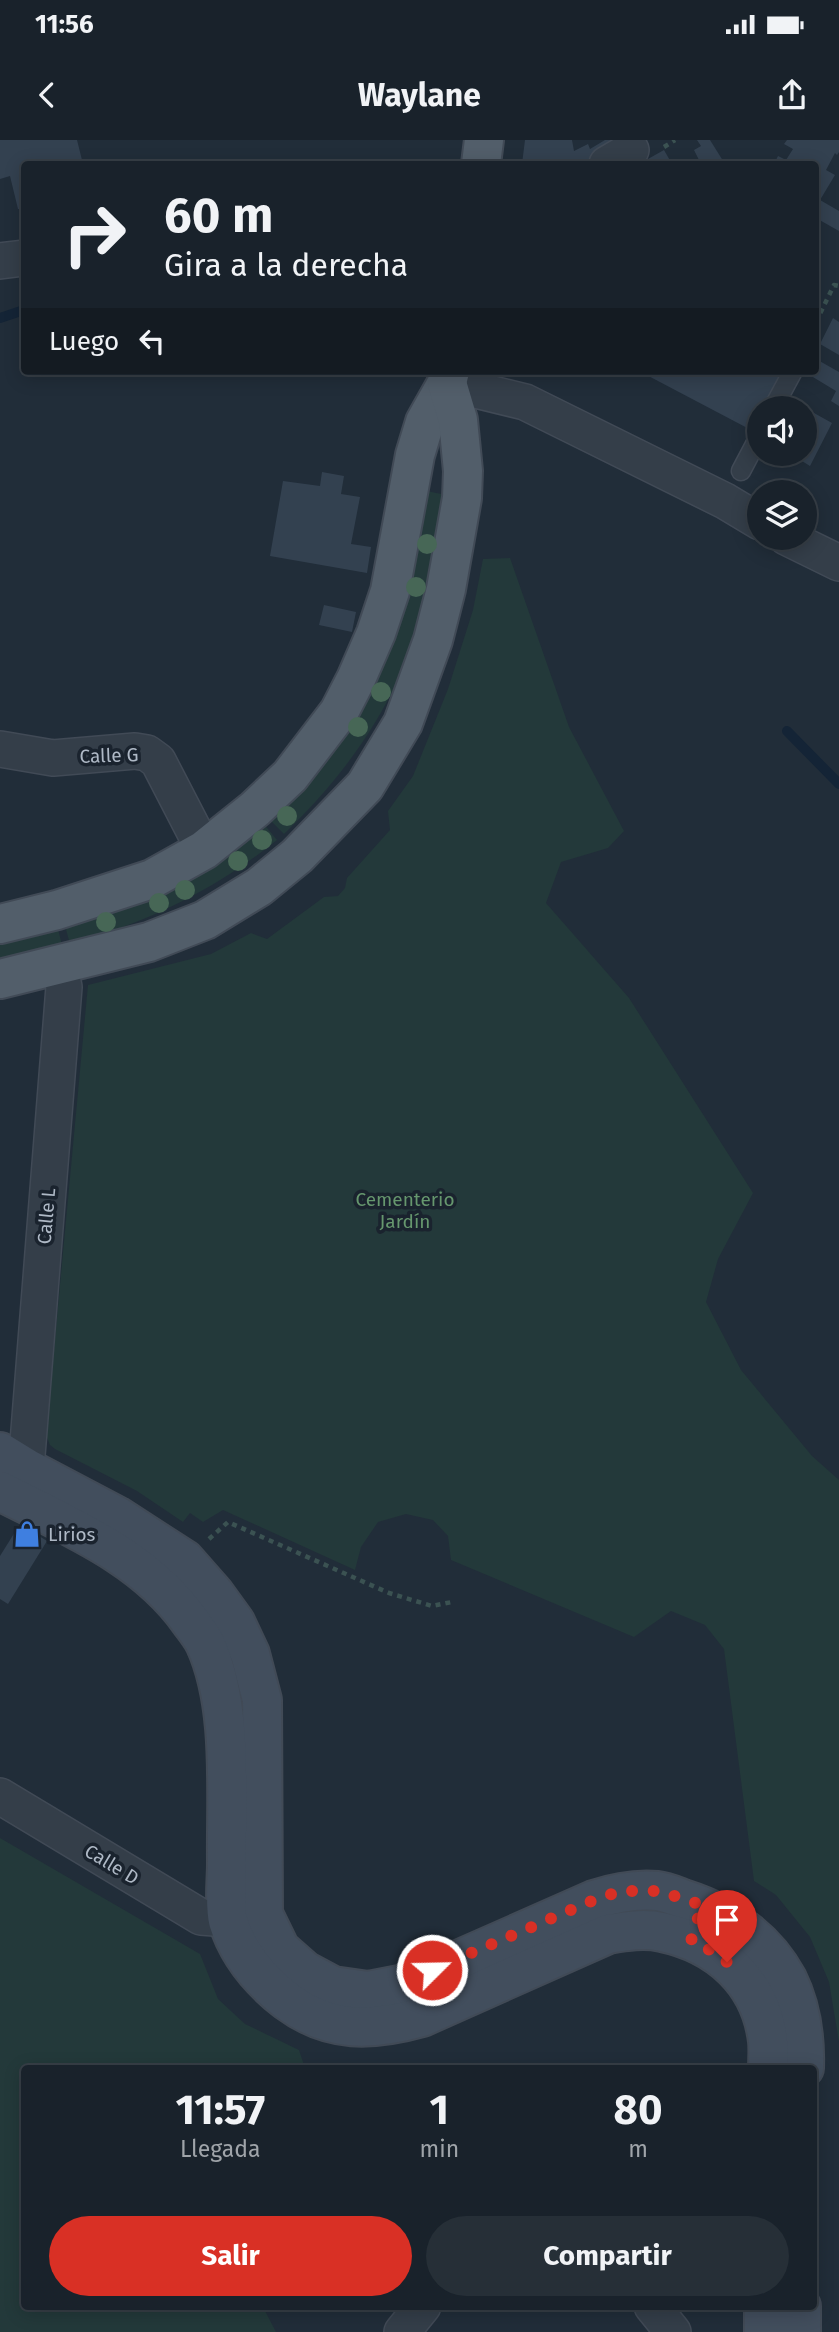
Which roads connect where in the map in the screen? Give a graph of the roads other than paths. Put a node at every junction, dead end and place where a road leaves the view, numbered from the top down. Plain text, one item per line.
1 (484, 140) edge
2 (481, 161) edge
3 (21, 258) edge
4 (0, 261) edge
5 (791, 375) edge
6 (449, 377) edge
7 (780, 396) edge
8 (747, 460) edge
9 (741, 471) dead end
10 (747, 514) edge
11 (812, 550) edge
12 (839, 563) edge
13 (0, 749) edge
14 (204, 850) junction
15 (0, 924) edge
16 (59, 964) junction
17 (0, 979) edge
18 (9, 1477) edge
19 (0, 1797) edge
20 (702, 1905) junction
21 (245, 1917) junction
22 (691, 1941) junction
23 (768, 2065) edge
24 (804, 2065) edge
25 (420, 2310) edge
26 (655, 2310) edge
27 (764, 2310) edge
28 (801, 2310) edge
29 (402, 2332) edge
30 (673, 2332) edge
31 (764, 2332) edge
32 (801, 2332) edge

1 - 2 main road
3 - 4 street
5 - 7 lane
6 - 10 street
6 - 14 main road
6 - 16 main road
8 - 9 lane
11 - 12 street
13 - 14 street, Calle G
14 - 15 main road
16 - 17 main road
16 - 18 street, Calle L
18 - 21 main road
18 - 21 main road
19 - 21 street, Calle D
20 - 21 main road
20 - 22 main road
20 - 24 main road
21 - 22 main road
22 - 23 main road
25 - 29 street
26 - 30 street
27 - 31 main road
28 - 32 main road

